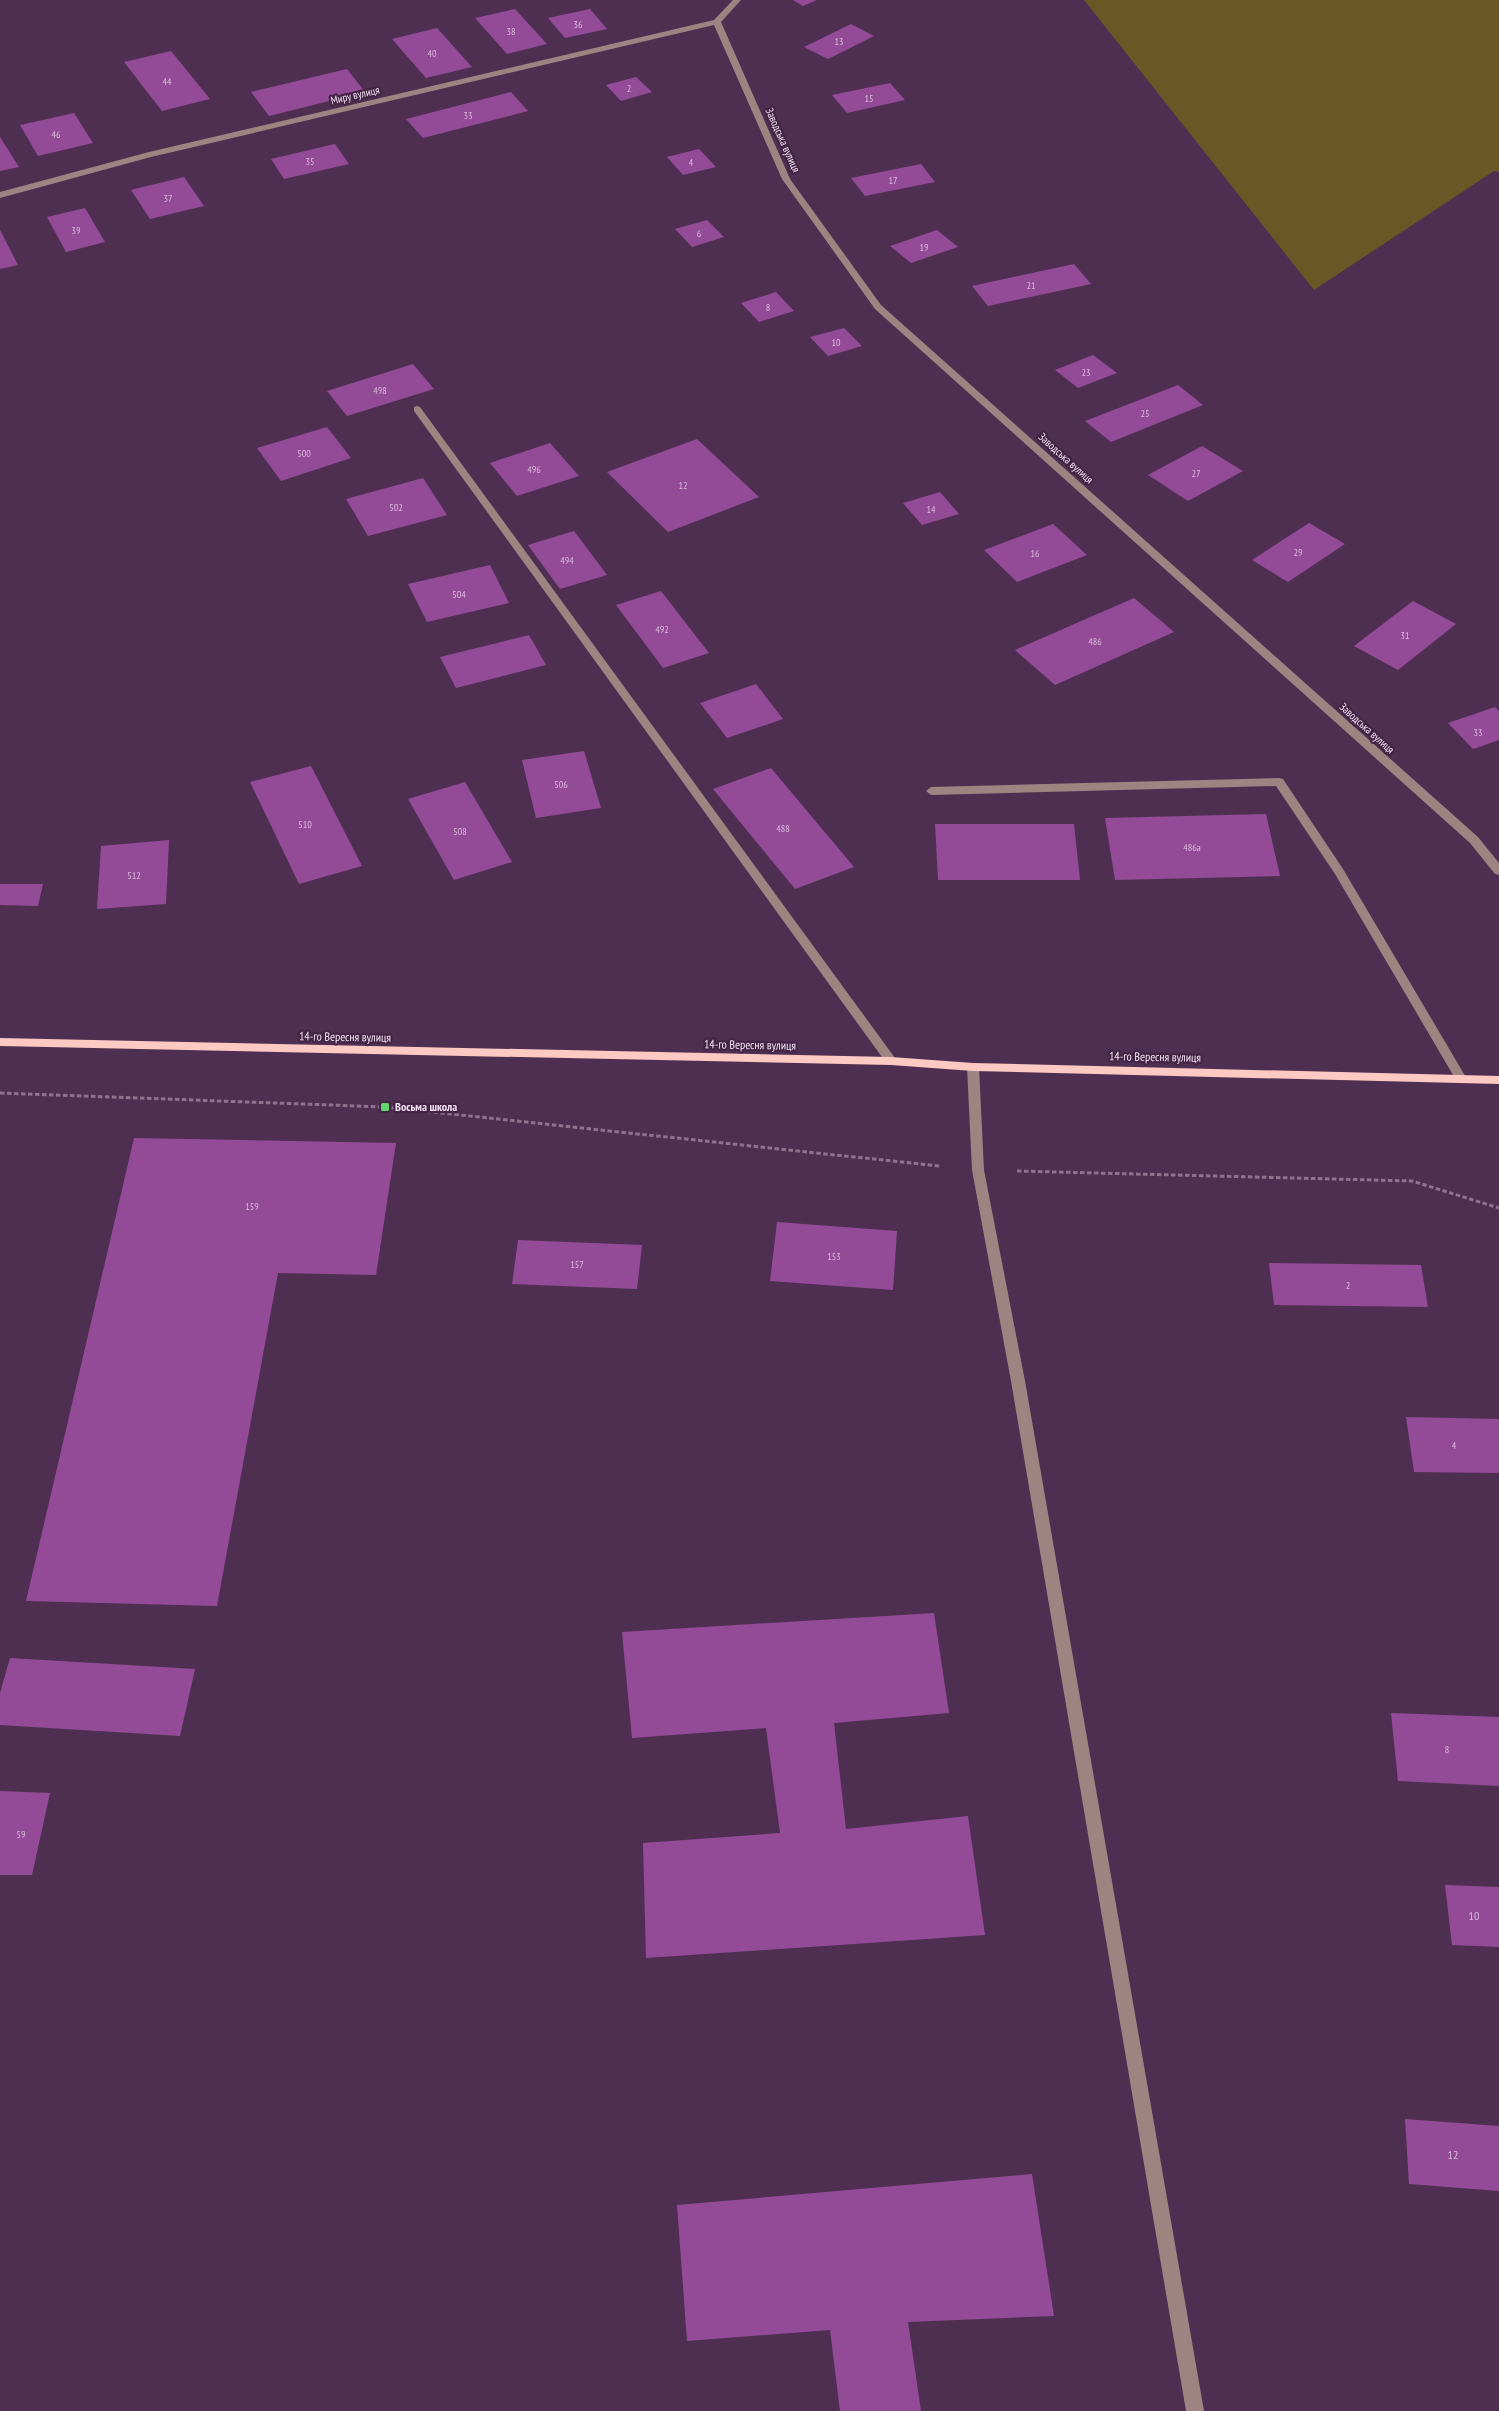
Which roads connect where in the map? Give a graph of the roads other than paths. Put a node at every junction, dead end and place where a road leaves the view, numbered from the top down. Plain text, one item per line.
1 (737, 0) edge
2 (716, 22) junction
3 (0, 195) edge
4 (417, 409) dead end
5 (931, 791) dead end
6 (1499, 872) edge
7 (0, 1042) edge
8 (890, 1061) junction
9 (973, 1067) junction
10 (1460, 1077) junction
11 (1499, 1080) edge
12 (1195, 2411) edge

1 - 2 street
2 - 3 street, Миру вулиця
2 - 6 street, Заводська вулиця
4 - 8 street
5 - 10 street
7 - 8 main road, 14-го Вересня вулиця
8 - 9 main road, 14-го Вересня вулиця
9 - 10 main road, 14-го Вересня вулиця
9 - 12 street
10 - 11 main road, 14-го Вересня вулиця

